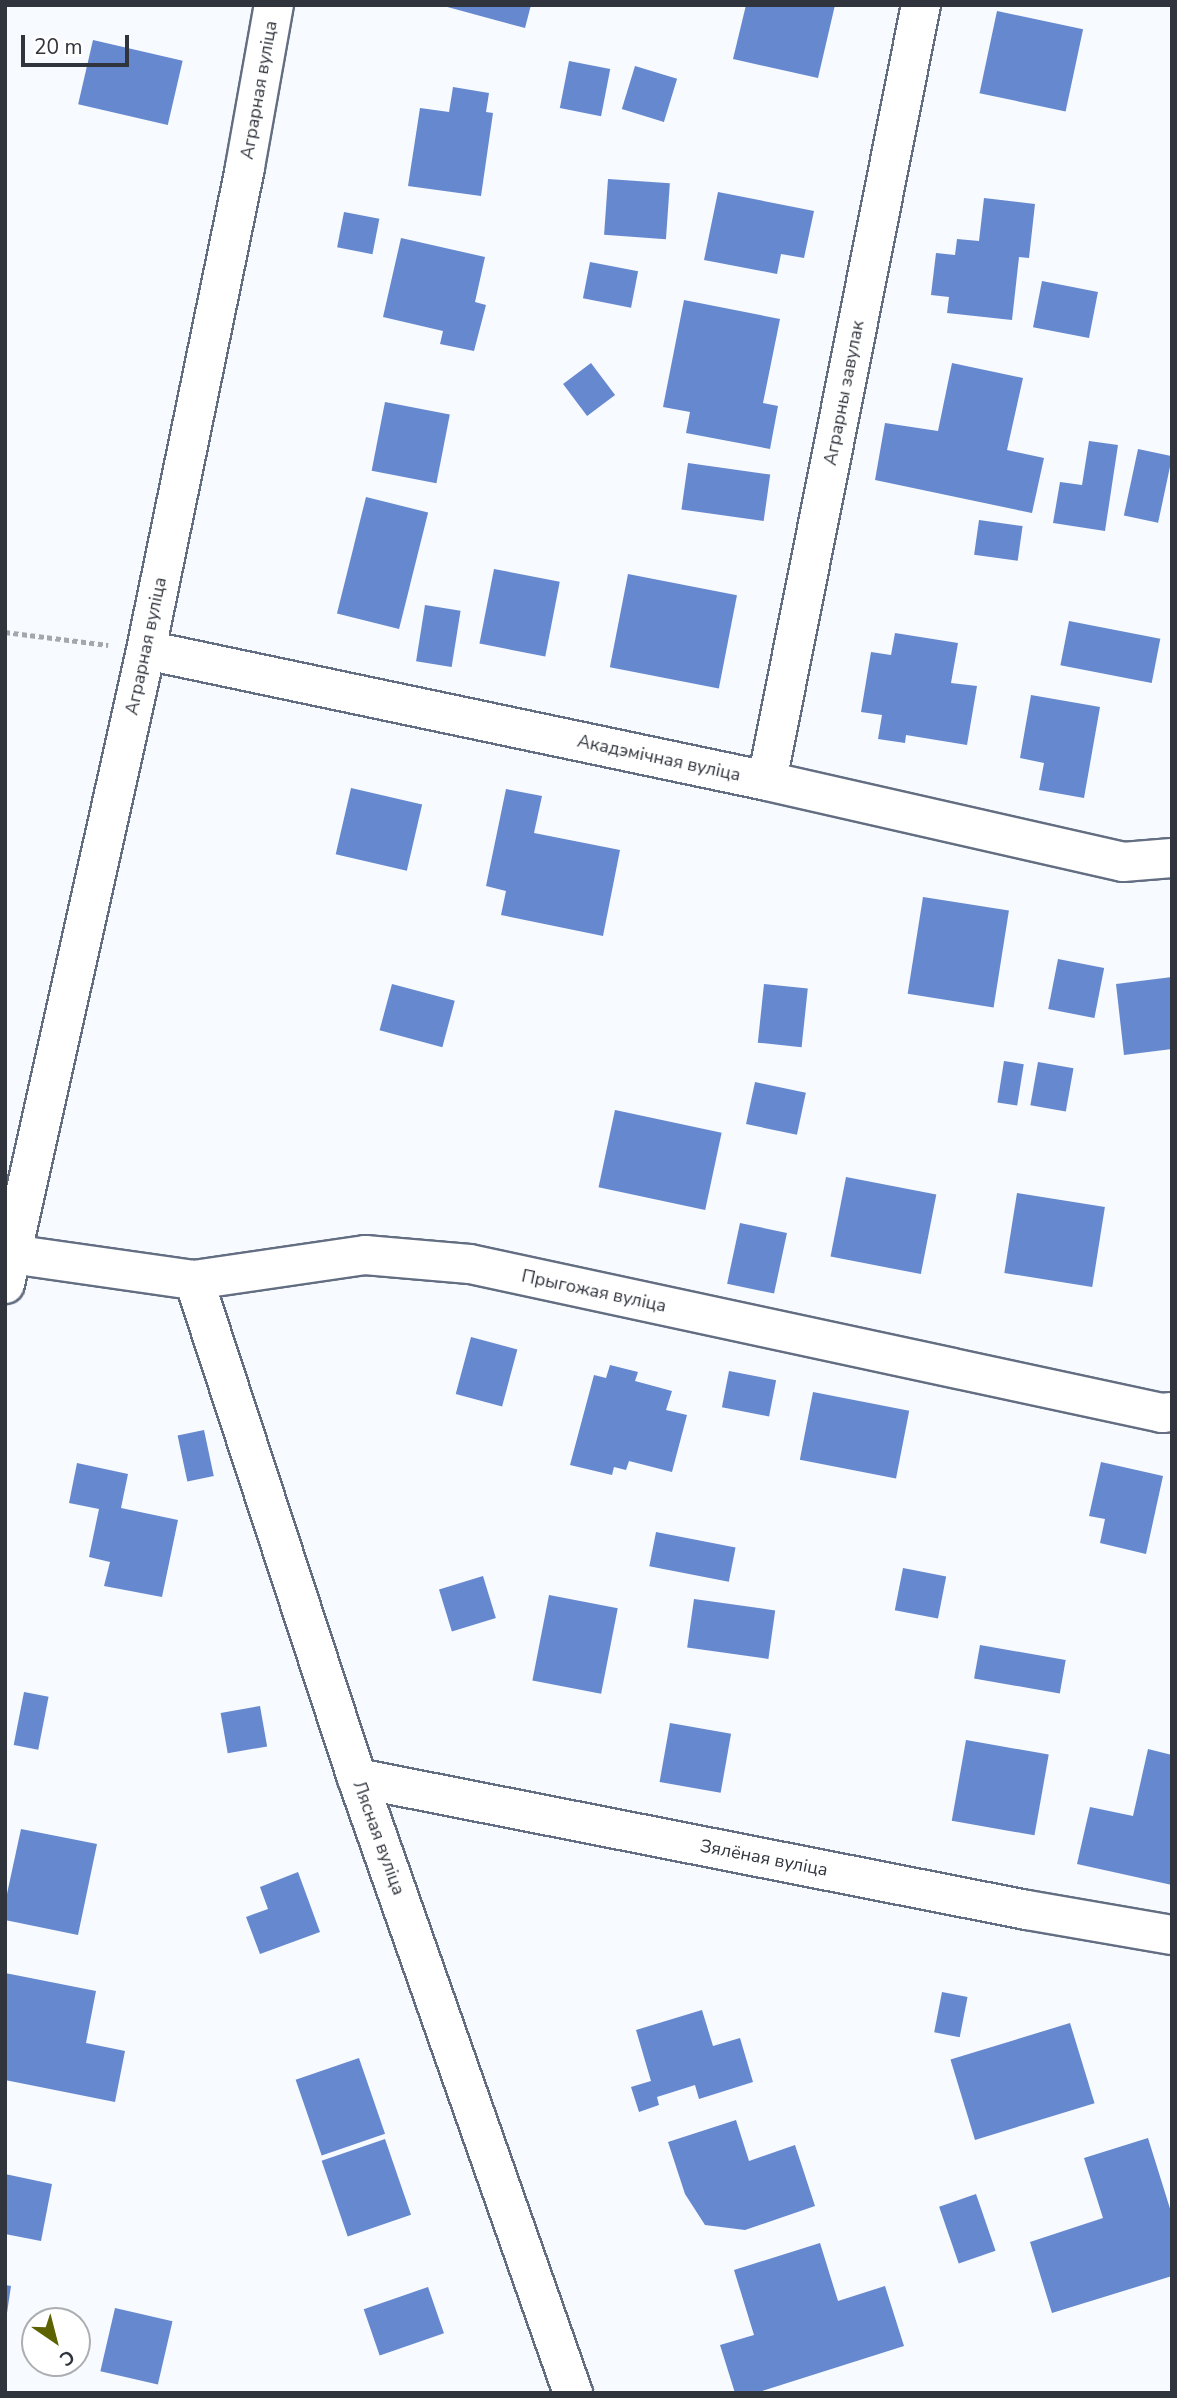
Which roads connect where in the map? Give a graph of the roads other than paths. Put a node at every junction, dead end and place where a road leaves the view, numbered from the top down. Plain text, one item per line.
1 (274, 5) edge
2 (921, 5) edge
3 (146, 650) junction
4 (766, 781) junction
5 (1172, 858) edge
6 (8, 1269) edge
7 (194, 1280) junction
8 (1172, 1412) edge
9 (357, 1778) junction
10 (1172, 1935) edge
11 (573, 2393) edge

1 - 3 street, Аграрная вуліца
2 - 4 street, Аграрны завулак
3 - 4 street, Акадэмічная вуліца
3 - 6 street, Аграрная вуліца
4 - 5 street, Акадэмічная вуліца
6 - 7 street, Прыгожая вуліца
7 - 8 street, Прыгожая вуліца
7 - 9 street, Лясная вуліца
9 - 10 street, Зялёная вуліца
9 - 11 street, Лясная вуліца

